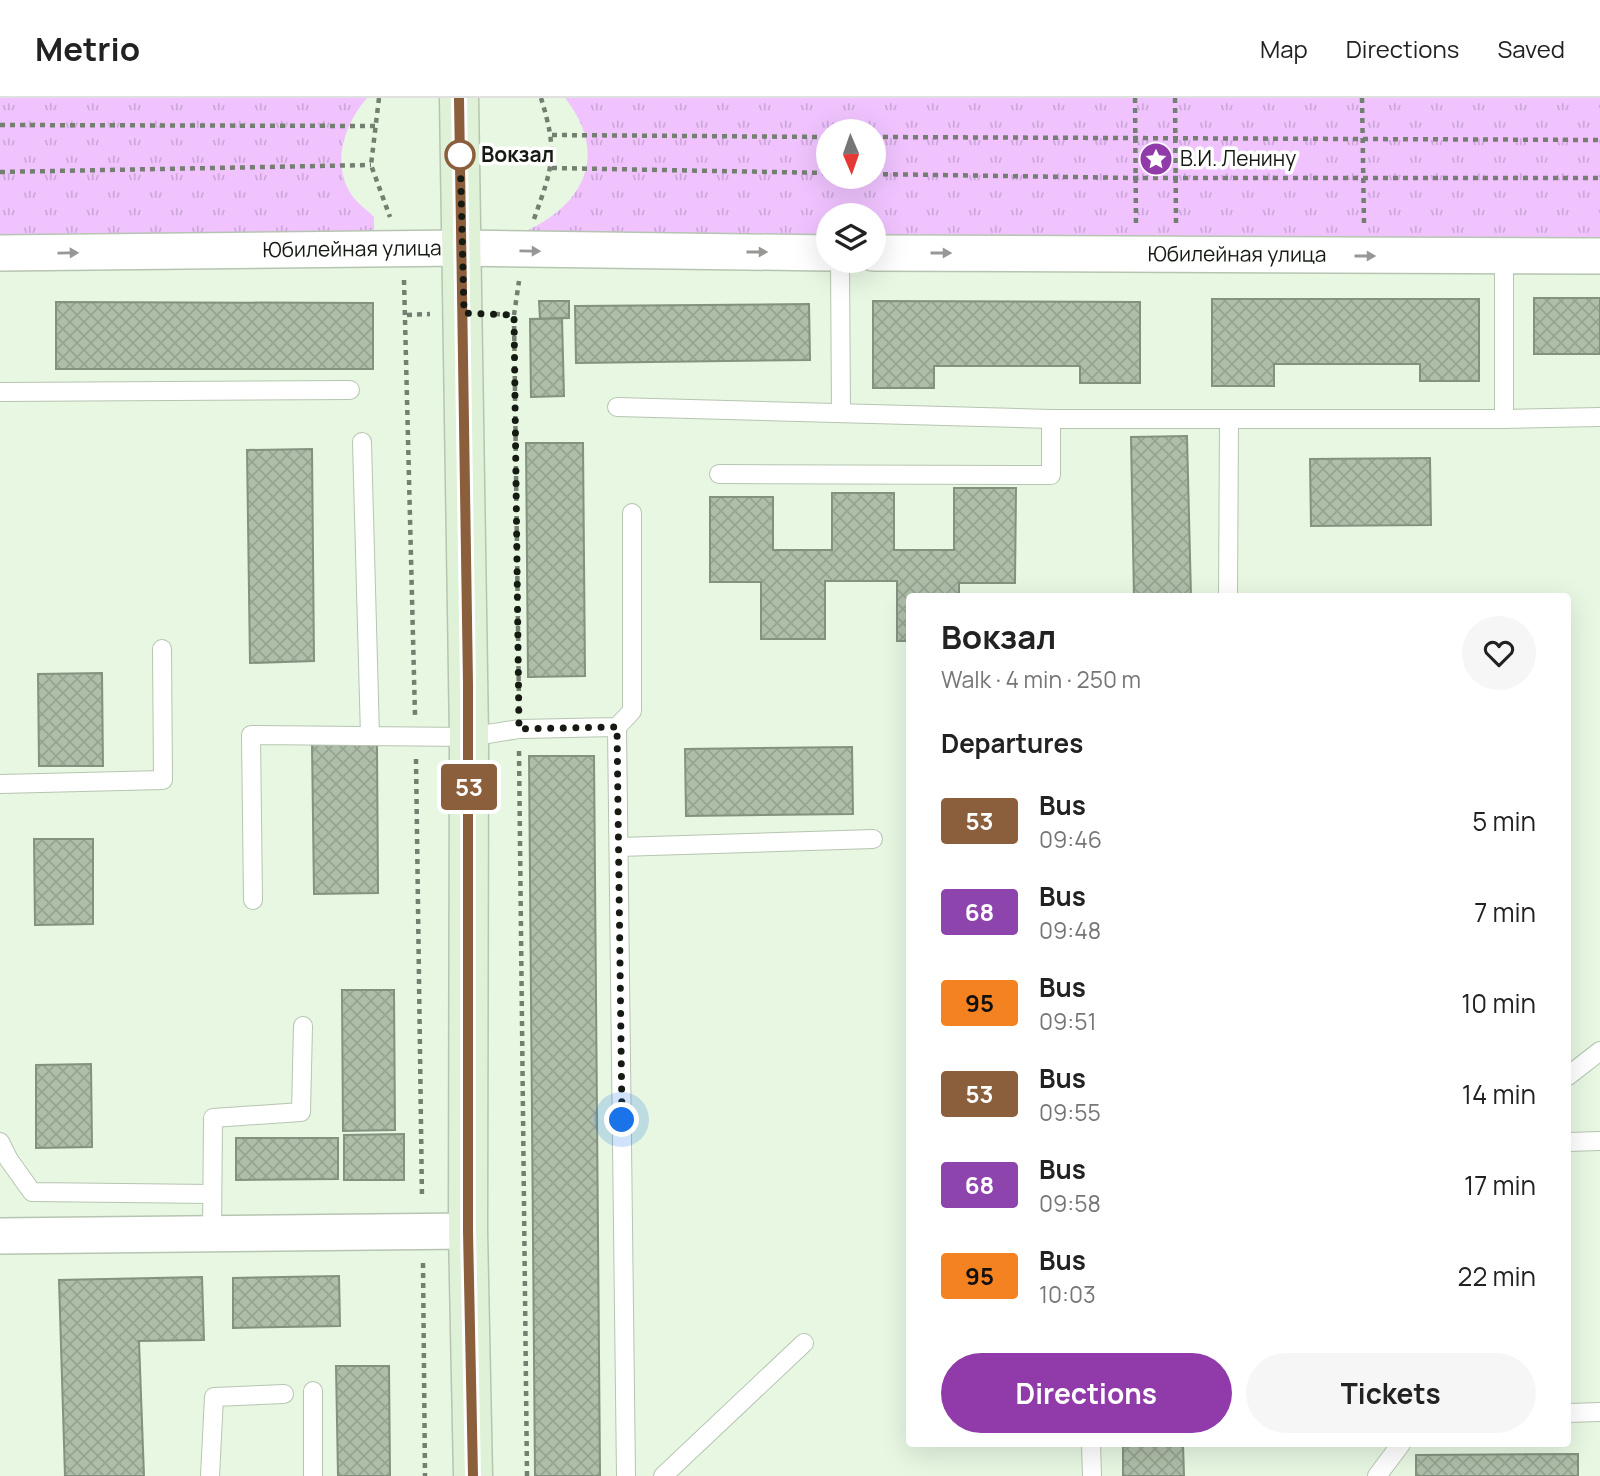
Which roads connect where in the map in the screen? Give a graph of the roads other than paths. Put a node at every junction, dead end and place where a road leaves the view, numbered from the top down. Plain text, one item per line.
1 (459, 98) edge
2 (461, 248) junction
3 (0, 253) edge
4 (816, 253) edge
5 (886, 253) edge
6 (1504, 256) junction
7 (1600, 256) edge
8 (840, 273) edge
9 (350, 390) dead end
10 (0, 392) edge
11 (617, 407) dead end
12 (841, 413) junction
13 (1600, 417) edge
14 (1051, 419) junction
15 (1504, 419) junction
16 (1229, 420) junction
17 (362, 442) dead end
18 (719, 474) dead end
19 (632, 513) dead end
20 (1228, 593) edge
21 (162, 649) dead end
22 (617, 727) junction
23 (370, 736) junction
24 (469, 737) junction
25 (0, 784) edge
26 (873, 839) dead end
27 (619, 846) junction
28 (253, 900) dead end
29 (303, 1026) dead end
30 (1600, 1051) edge
31 (1571, 1074) edge
32 (1600, 1141) edge
33 (0, 1142) edge
34 (1571, 1142) edge
35 (212, 1194) junction
36 (468, 1231) junction
37 (212, 1234) junction
38 (0, 1236) edge
39 (804, 1343) dead end
40 (313, 1391) dead end
41 (284, 1394) dead end
42 (1600, 1412) edge
43 (1571, 1413) edge
44 (1091, 1447) edge
45 (1399, 1447) edge
46 (210, 1476) edge
47 (313, 1476) edge
48 (473, 1476) edge
49 (626, 1476) edge
50 (663, 1476) edge
51 (1092, 1476) edge
52 (1377, 1476) edge

1 - 2 street
3 -> 2 street, Юбилейная улица
2 -> 4 street, Юбилейная улица
2 - 24 street
5 -> 6 street, Юбилейная улица
6 - 7 street, Юбилейная улица
6 - 15 lane
8 - 12 lane
9 - 10 lane
11 - 12 lane
12 - 14 lane
13 - 15 lane
14 - 16 lane
14 - 18 lane
15 - 16 lane
16 - 20 lane
17 - 23 lane
19 - 22 lane
21 - 25 lane
22 - 24 lane
22 - 27 lane
23 - 24 lane
23 - 28 lane
24 - 36 street
26 - 27 lane
27 - 49 lane
29 - 35 lane
30 - 31 lane
32 - 34 lane
33 - 35 lane
35 - 37 lane
36 - 37 street
36 - 48 street
37 - 38 street
39 - 50 lane
40 - 47 lane
41 - 46 lane
42 - 43 lane
44 - 51 lane
45 - 52 lane

